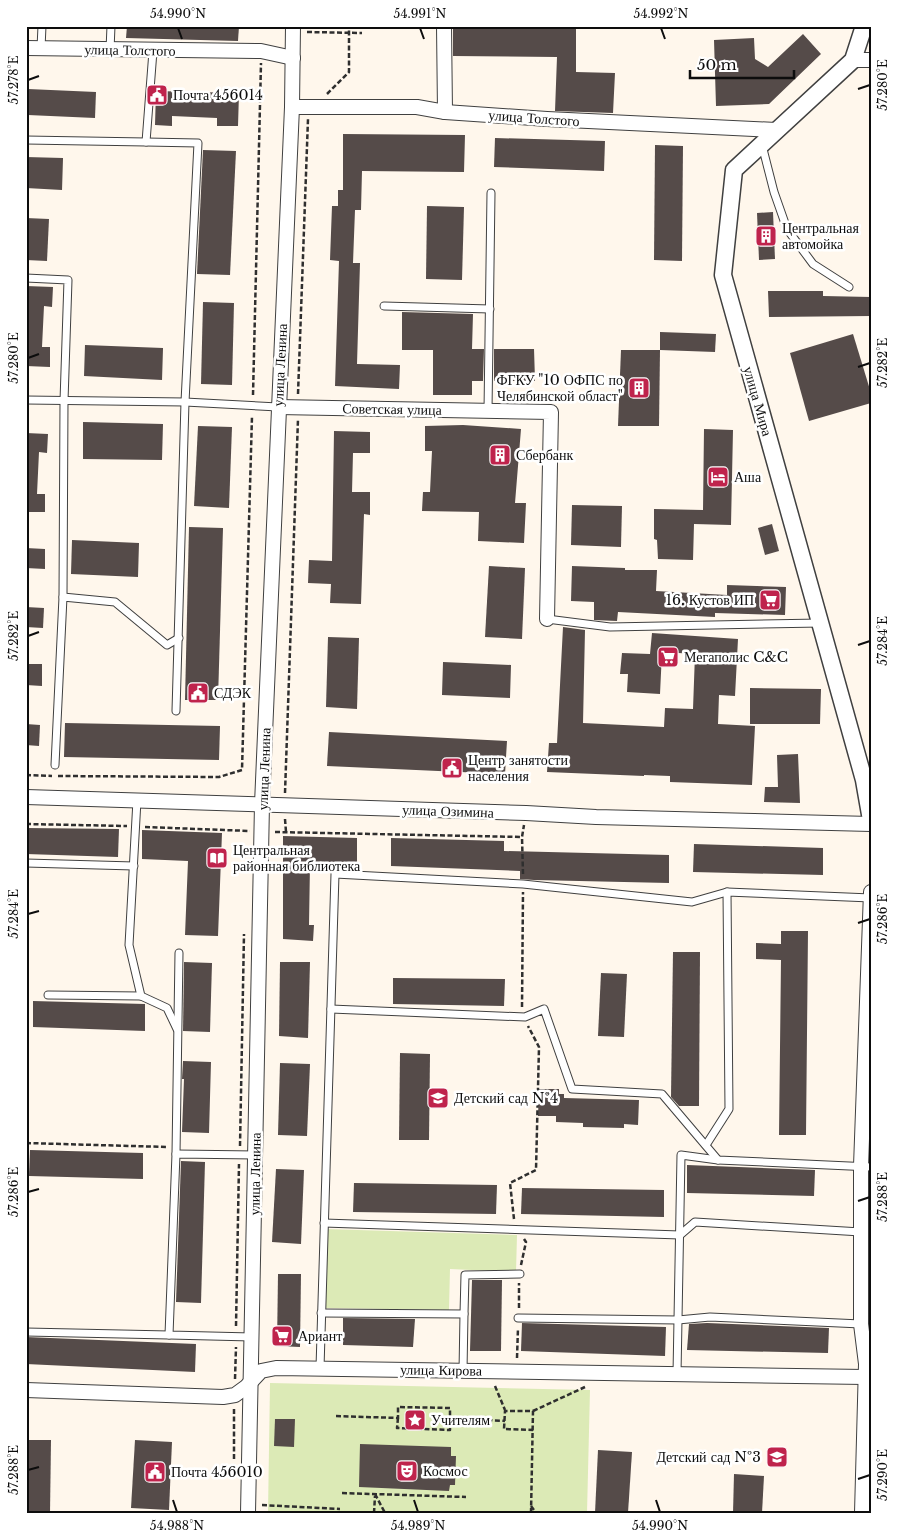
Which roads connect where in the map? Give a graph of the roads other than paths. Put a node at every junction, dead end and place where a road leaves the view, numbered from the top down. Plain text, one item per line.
1 (42, 26) edge
2 (111, 26) edge
3 (444, 26) edge
4 (864, 26) edge
5 (293, 29) edge
6 (26, 48) edge
7 (41, 48) junction
8 (110, 50) junction
9 (153, 50) junction
10 (293, 58) junction
11 (853, 60) junction
12 (871, 60) edge
13 (292, 107) junction
14 (445, 112) junction
15 (776, 130) junction
16 (26, 140) edge
17 (146, 142) junction
18 (761, 143) junction
19 (492, 193) dead end
20 (26, 278) edge
21 (849, 287) dead end
22 (384, 306) dead end
23 (490, 309) junction
24 (26, 400) edge
25 (64, 401) junction
26 (185, 402) junction
27 (278, 407) junction
28 (488, 411) junction
29 (63, 598) junction
30 (547, 619) joint
31 (821, 623) junction
32 (179, 638) junction
33 (176, 711) dead end
34 (54, 765) dead end
35 (26, 797) edge
36 (137, 800) junction
37 (262, 804) junction
38 (871, 820) edge
39 (871, 824) edge
40 (26, 863) edge
41 (134, 866) junction
42 (727, 892) junction
43 (871, 892) edge
44 (871, 898) edge
45 (179, 953) dead end
46 (48, 995) dead end
47 (141, 996) junction
48 (331, 1009) junction
49 (177, 1029) junction
50 (706, 1146) junction
51 (176, 1150) junction
52 (256, 1155) junction
53 (718, 1160) junction
54 (866, 1166) edge
55 (324, 1223) junction
56 (861, 1232) junction
57 (680, 1235) junction
58 (520, 1274) road end
59 (321, 1313) junction
60 (464, 1314) junction
61 (518, 1318) road end
62 (678, 1320) junction
63 (861, 1324) junction
64 (26, 1332) edge
65 (169, 1335) junction
66 (252, 1337) junction
67 (320, 1368) junction
68 (867, 1369) edge
69 (463, 1371) junction
70 (677, 1374) junction
71 (251, 1379) junction
72 (26, 1390) edge
73 (867, 1473) edge
74 (253, 1509) edge
75 (862, 1513) edge

1 - 7 lane
2 - 8 lane
3 - 14 street
4 - 11 street, улица Мира
5 - 10 street, улица Ленина
6 - 7 street, улица Толстого
7 - 8 street, улица Толстого
8 - 9 street, улица Толстого
9 - 10 street, улица Толстого
9 - 17 lane
10 - 13 street, улица Ленина
11 - 12 street
11 - 15 street, улица Мира
13 - 14 street, улица Толстого
13 - 27 street, улица Ленина
14 - 15 street, улица Толстого
15 - 18 street, улица Мира
16 - 17 lane
17 - 26 lane
18 - 21 lane
18 - 31 street, улица Мира
19 - 23 lane
20 - 25 lane
22 - 23 lane
23 - 28 lane
24 - 25 lane, Советская улица
25 - 26 lane, Советская улица
25 - 29 lane
26 - 27 lane, Советская улица
26 - 32 lane
27 - 28 street, Советская улица
27 - 37 street, улица Ленина
28 - 30 street, Советская улица
29 - 32 lane
29 - 34 lane
30 - 31 lane
31 - 38 street, улица Мира
32 - 33 lane
35 - 36 street, улица Озимина
36 - 37 street, улица Озимина
36 - 41 lane
37 - 39 street, улица Озимина
37 - 52 street, улица Ленина
40 - 41 lane
41 - 47 lane
42 - 44 lane
42 - 48 lane
42 - 50 lane
43 - 44 street
44 - 54 street
45 - 49 lane
46 - 47 lane
47 - 49 lane
48 - 50 lane
48 - 55 lane
49 - 51 lane
50 - 53 lane
51 - 52 lane
51 - 65 lane
52 - 66 street, улица Ленина
53 - 54 lane
53 - 57 lane
54 - 56 street
55 - 57 lane
55 - 59 lane
56 - 57 lane
56 - 63 street
57 - 62 lane
58 - 60 lane
59 - 60 lane
59 - 67 lane
60 - 69 lane
61 - 62 lane
62 - 63 lane
62 - 70 lane
63 - 68 street
64 - 65 lane
65 - 66 lane
66 - 71 street, улица Ленина
67 - 69 street, улица Кирова
67 - 71 street, улица Кирова
68 - 70 street, улица Кирова
68 - 73 street
69 - 70 street, улица Кирова
71 - 72 street, улица Кирова
71 - 74 street, улица Ленина
73 - 75 street

